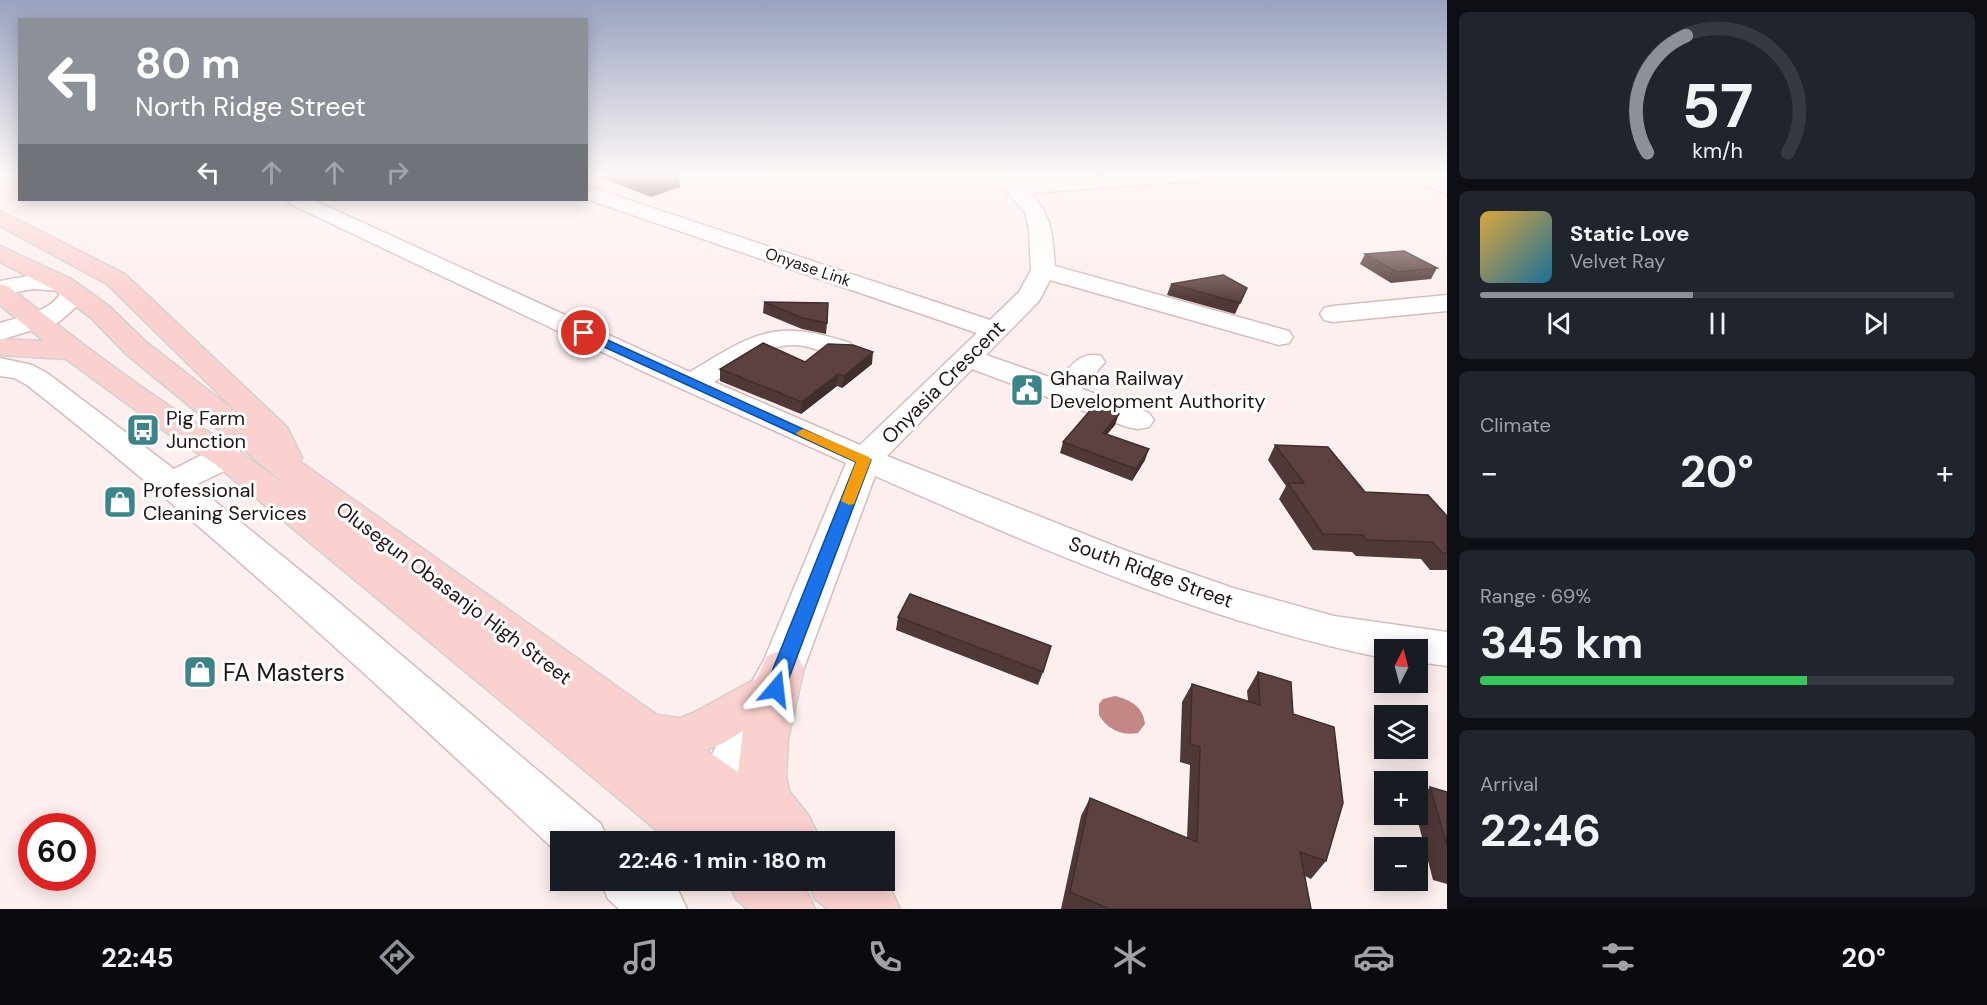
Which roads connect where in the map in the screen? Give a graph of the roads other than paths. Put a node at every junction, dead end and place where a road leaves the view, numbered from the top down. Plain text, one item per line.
1 (332, 216) edge
2 (658, 216) edge
3 (1036, 216) edge
4 (0, 217) edge
5 (0, 253) edge
6 (1043, 270) junction
7 (67, 289) junction
8 (0, 290) edge
9 (1447, 303) edge
10 (1334, 314) dead end
11 (38, 321) junction
12 (996, 331) junction
13 (0, 332) edge
14 (1280, 337) dead end
15 (0, 347) edge
16 (840, 349) edge
17 (73, 351) junction
18 (969, 358) junction
19 (1091, 362) dead end
20 (0, 367) edge
21 (692, 383) junction
22 (1063, 392) junction
23 (1138, 420) dead end
24 (227, 457) junction
25 (864, 460) junction
26 (290, 471) junction
27 (171, 483) junction
28 (1447, 649) edge
29 (773, 681) junction
30 (644, 734) junction
31 (708, 819) edge
32 (571, 831) edge
33 (748, 831) edge
34 (789, 831) edge
35 (639, 891) edge
36 (767, 891) edge
37 (848, 891) edge
38 (659, 909) edge
39 (787, 909) edge
40 (872, 909) edge

1 - 21 street, South Ridge Street
2 - 12 street, Onyase Link
3 - 6 street
4 - 26 main road
5 - 7 main road, Olusegun Obasanjo High Street
6 - 12 street, Onyasia Crescent
6 - 14 street
7 - 8 street, Olusegun Obasanjo High Street
7 - 11 street
7 - 26 main road, Olusegun Obasanjo High Street
8 - 11 main road, Olusegun Obasanjo High Street
9 - 10 street
11 - 13 street
11 - 17 main road, Olusegun Obasanjo High Street
12 - 18 street, Onyasia Crescent
15 - 17 main road
16 - 21 street
17 - 24 main road, Olusegun Obasanjo High Street
18 - 22 street
18 - 25 street, Onyasia Crescent
19 - 22 street
20 - 27 street
21 - 25 street, South Ridge Street
22 - 23 street
24 - 27 street
24 - 31 main road, Olusegun Obasanjo High Street
25 - 28 street, South Ridge Street
25 - 29 street, Onyasia Crescent
26 - 30 main road, Olusegun Obasanjo High Street
27 - 32 street
29 - 30 main road
29 - 31 street, Onyasia Crescent
29 - 34 main road
30 - 31 main road, Olusegun Obasanjo High Street
31 - 33 main road, Olusegun Obasanjo High Street
35 - 38 street
36 - 39 main road
37 - 40 main road

